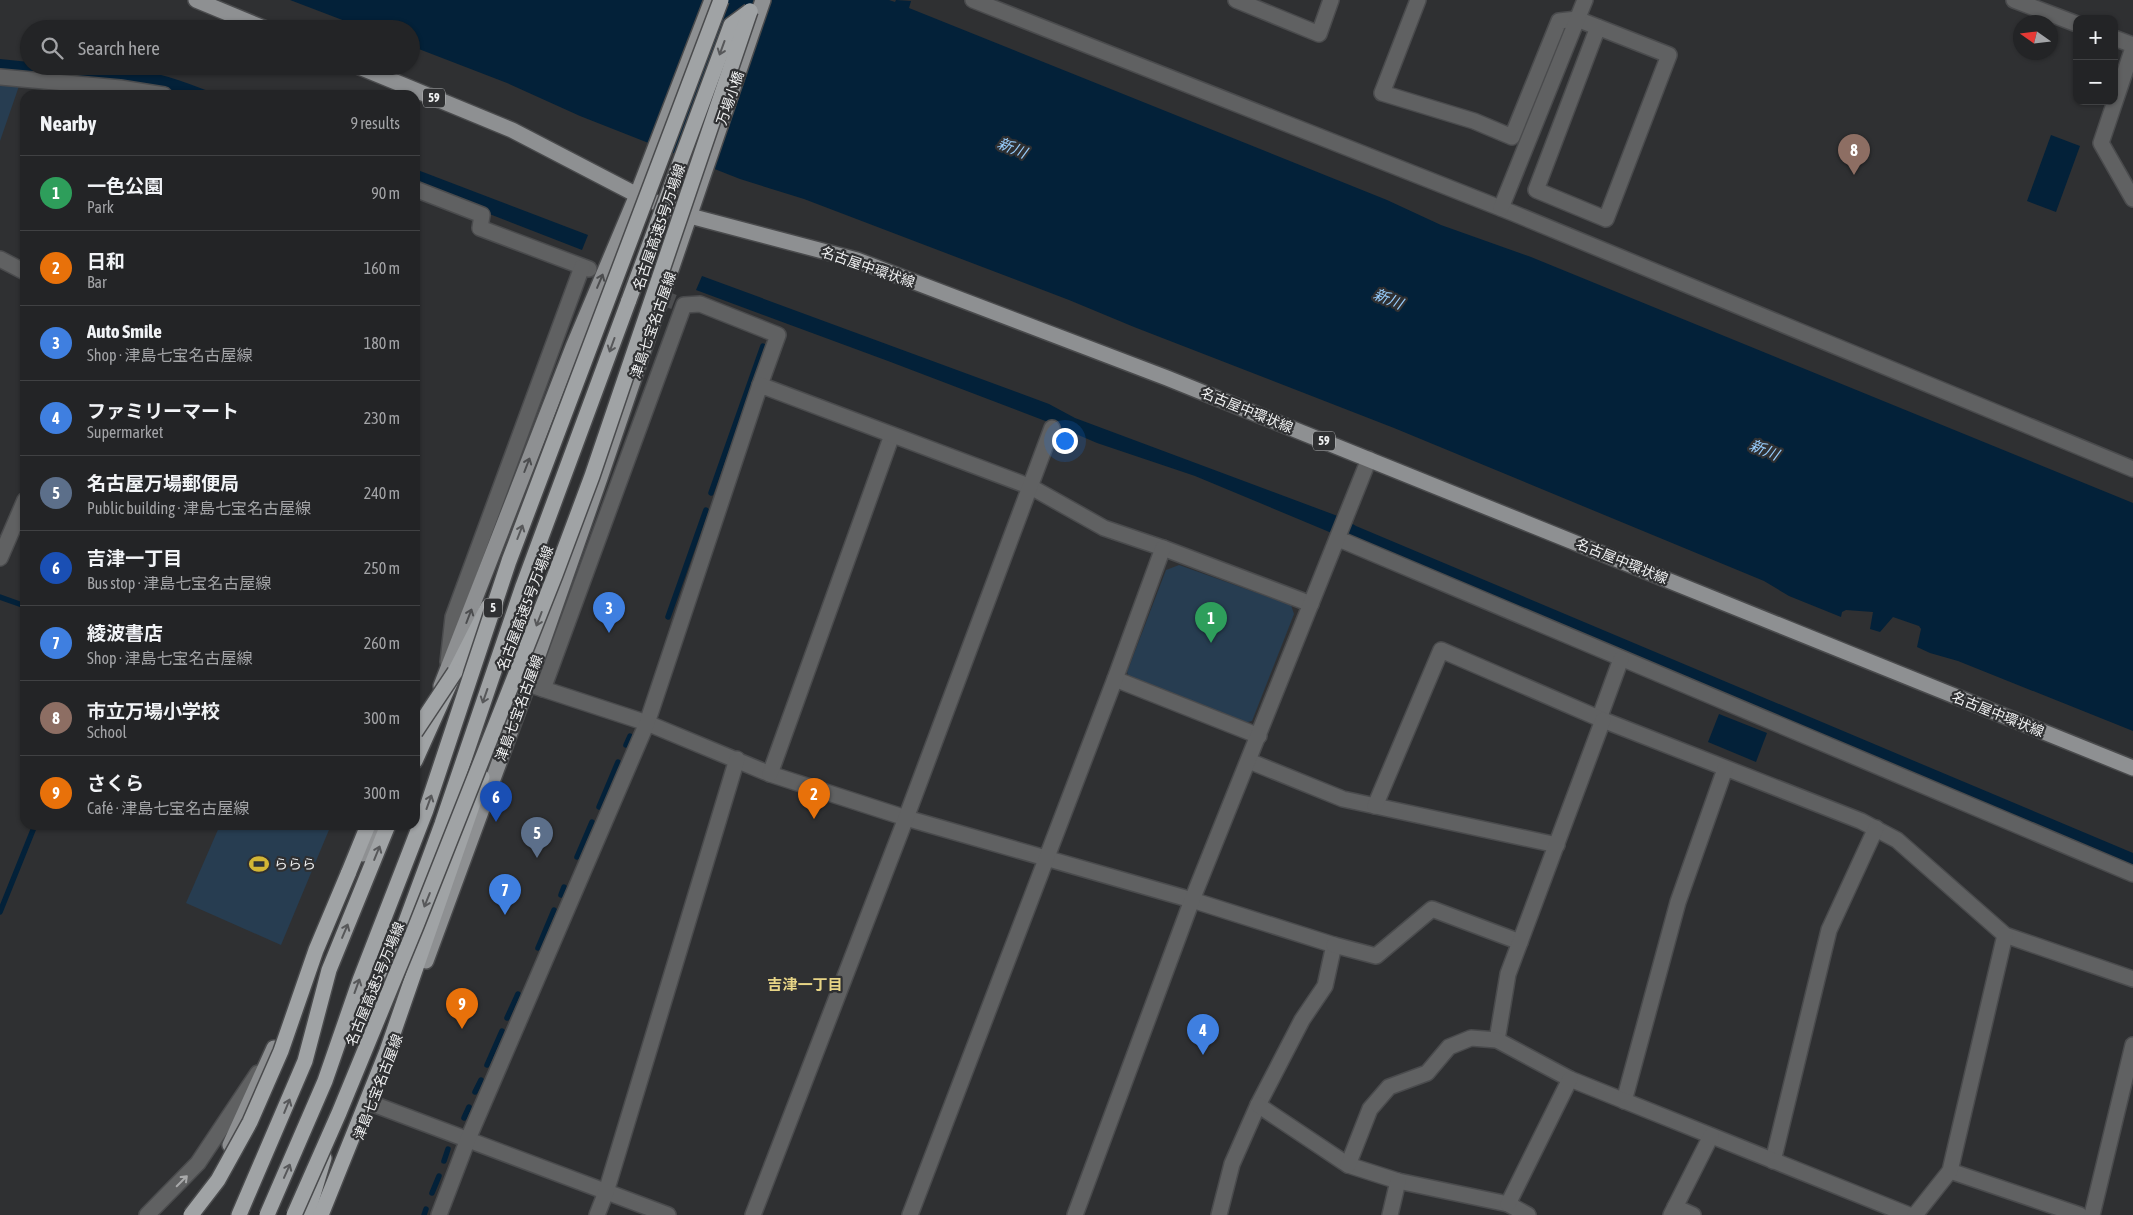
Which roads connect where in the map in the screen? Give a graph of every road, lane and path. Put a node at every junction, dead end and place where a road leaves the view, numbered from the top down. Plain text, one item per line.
1 (196, 0) edge
2 (712, 0) edge
3 (721, 0) edge
4 (763, 0) edge
5 (973, 0) edge
6 (1236, 0) edge
7 (1331, 0) edge
8 (1418, 0) edge
9 (1585, 0) edge
10 (2014, 0) edge
11 (752, 5) edge
12 (1577, 19) junction
13 (244, 20) edge
14 (2073, 22) edge
15 (1598, 27) junction
16 (2118, 40) edge
17 (2133, 47) edge
18 (379, 75) edge
19 (0, 77) edge
20 (133, 90) edge
21 (415, 90) edge
22 (420, 92) edge
23 (420, 191) edge
24 (637, 195) junction
25 (696, 195) joint
26 (2133, 199) edge
27 (1501, 208) junction
28 (690, 216) junction
29 (0, 259) edge
30 (20, 269) edge
31 (760, 385) junction
32 (1052, 428) dead end
33 (892, 436) junction
34 (1369, 459) junction
35 (2133, 469) edge
36 (1031, 487) junction
37 (20, 512) edge
38 (1337, 540) junction
39 (1163, 548) junction
40 (0, 558) edge
41 (509, 561) junction
42 (1311, 604) junction
43 (1621, 659) junction
44 (451, 673) junction
45 (523, 679) junction
46 (1115, 679) junction
47 (543, 689) junction
48 (1601, 720) junction
49 (647, 723) junction
50 (420, 724) edge
51 (420, 732) edge
52 (1259, 736) junction
53 (420, 750) edge
54 (736, 759) junction
55 (1249, 761) junction
56 (2133, 768) edge
57 (1726, 769) junction
58 (770, 774) junction
59 (1375, 806) junction
60 (906, 818) junction
61 (420, 825) edge
62 (1876, 828) junction
63 (366, 830) edge
64 (375, 830) edge
65 (386, 830) edge
66 (418, 830) edge
67 (1557, 845) junction
68 (1046, 858) junction
69 (2133, 874) edge
70 (1192, 900) junction
71 (2005, 935) junction
72 (1520, 942) junction
73 (1334, 945) junction
74 (2133, 979) edge
75 (1497, 1040) junction
76 (2133, 1046) edge
77 (274, 1049) junction
78 (1570, 1079) junction
79 (1624, 1101) junction
80 (373, 1104) junction
81 (1258, 1105) junction
82 (1712, 1136) junction
83 (468, 1139) junction
84 (1773, 1160) junction
85 (1348, 1165) junction
86 (1950, 1171) junction
87 (1398, 1181) junction
88 (606, 1192) junction
89 (1508, 1204) junction
90 (1673, 1211) edge
91 (147, 1215) edge
92 (191, 1215) edge
93 (199, 1215) edge
94 (240, 1215) edge
95 (267, 1215) edge
96 (294, 1215) edge
97 (307, 1215) edge
98 (324, 1215) edge
99 (439, 1215) edge
100 (597, 1215) edge
101 (668, 1215) edge
102 (753, 1215) edge
103 (910, 1215) edge
104 (1075, 1215) edge
105 (1219, 1215) edge
106 (1390, 1215) edge
107 (1528, 1215) edge
108 (1693, 1215) edge
109 (1909, 1215) edge
110 (1915, 1215) edge
111 (2080, 1215) edge
112 (2092, 1215) edge

1 - 13 main road
2 - 24 main road
41 -> 3 highway, 名古屋高速5号万場線 / 5, bridge
4 - 25 main road, 万場小橋
5 - 27 street
6 - 7 street
8 - 12 street
9 - 12 street
10 - 14 street
11 -> 45 highway, 名古屋高速5号万場線, bridge
11 -> 97 highway, bridge
12 - 15 street
12 - 27 street
15 - 15 street
16 - 17 street
17 - 26 street
18 - 21 main road, 名古屋中環状線 / 59
19 - 20 street
22 - 24 main road, 名古屋中環状線 / 59
23 - 44 street
24 - 28 main road, 名古屋中環状線 / 59
44 -> 24 main road
25 - 28 main road, 津島七宝名古屋線
27 - 35 street
28 - 34 main road, 名古屋中環状線 / 59
28 - 45 main road, 津島七宝名古屋線
29 - 30 street
31 - 33 street
31 - 47 street
31 - 49 street
32 - 36 street
33 - 36 street
33 - 58 street
34 - 38 street
34 - 56 main road, 名古屋中環状線 / 59
36 - 39 street
36 - 60 street
37 - 40 street
38 - 42 street
38 - 43 street
39 - 42 street
39 - 46 street
41 - 44 highway, bridge
61 -> 41 highway, 名古屋高速5号万場線 / 5, bridge
42 - 52 street
43 - 48 street
43 - 69 street
44 - 50 highway, bridge
44 - 51 main road
44 - 53 highway, bridge
45 - 47 street
45 - 80 main road, 津島七宝名古屋線
45 -> 96 highway, 名古屋高速5号万場線, bridge
45 - 98 highway, bridge
46 - 52 street
46 - 68 street
47 - 49 street
48 - 57 street
48 - 59 street
48 - 67 street
49 - 54 street
49 - 83 street
52 - 55 street
54 - 58 street
54 - 88 street
55 - 59 street
55 - 70 street
57 - 62 street
57 - 79 street
58 - 60 street
59 - 67 street
60 - 68 street
60 - 102 street
62 - 71 street
62 - 84 street
63 - 92 highway, bridge
64 - 77 main road
94 -> 65 highway
95 -> 66 highway, 名古屋高速5号万場線 / 5, bridge
67 - 72 street
68 - 70 street
68 - 103 street
70 - 73 street
70 - 104 street
71 - 74 street
71 - 86 street
72 - 73 street
72 - 75 street
73 - 81 street
75 - 78 street
75 - 85 street
76 - 112 street
91 -> 77 street
77 - 93 main road
78 - 79 street
78 - 89 street
79 - 82 street
80 - 83 street
80 - 98 main road, 津島七宝名古屋線
81 - 85 street
81 - 105 street
82 - 84 street
82 - 90 street
83 - 88 street
83 - 99 street
84 - 109 street
85 - 87 street
86 - 110 street
86 - 111 street
87 - 89 street
87 - 106 street
88 - 100 street
88 - 101 street
89 - 107 street
90 - 108 street

